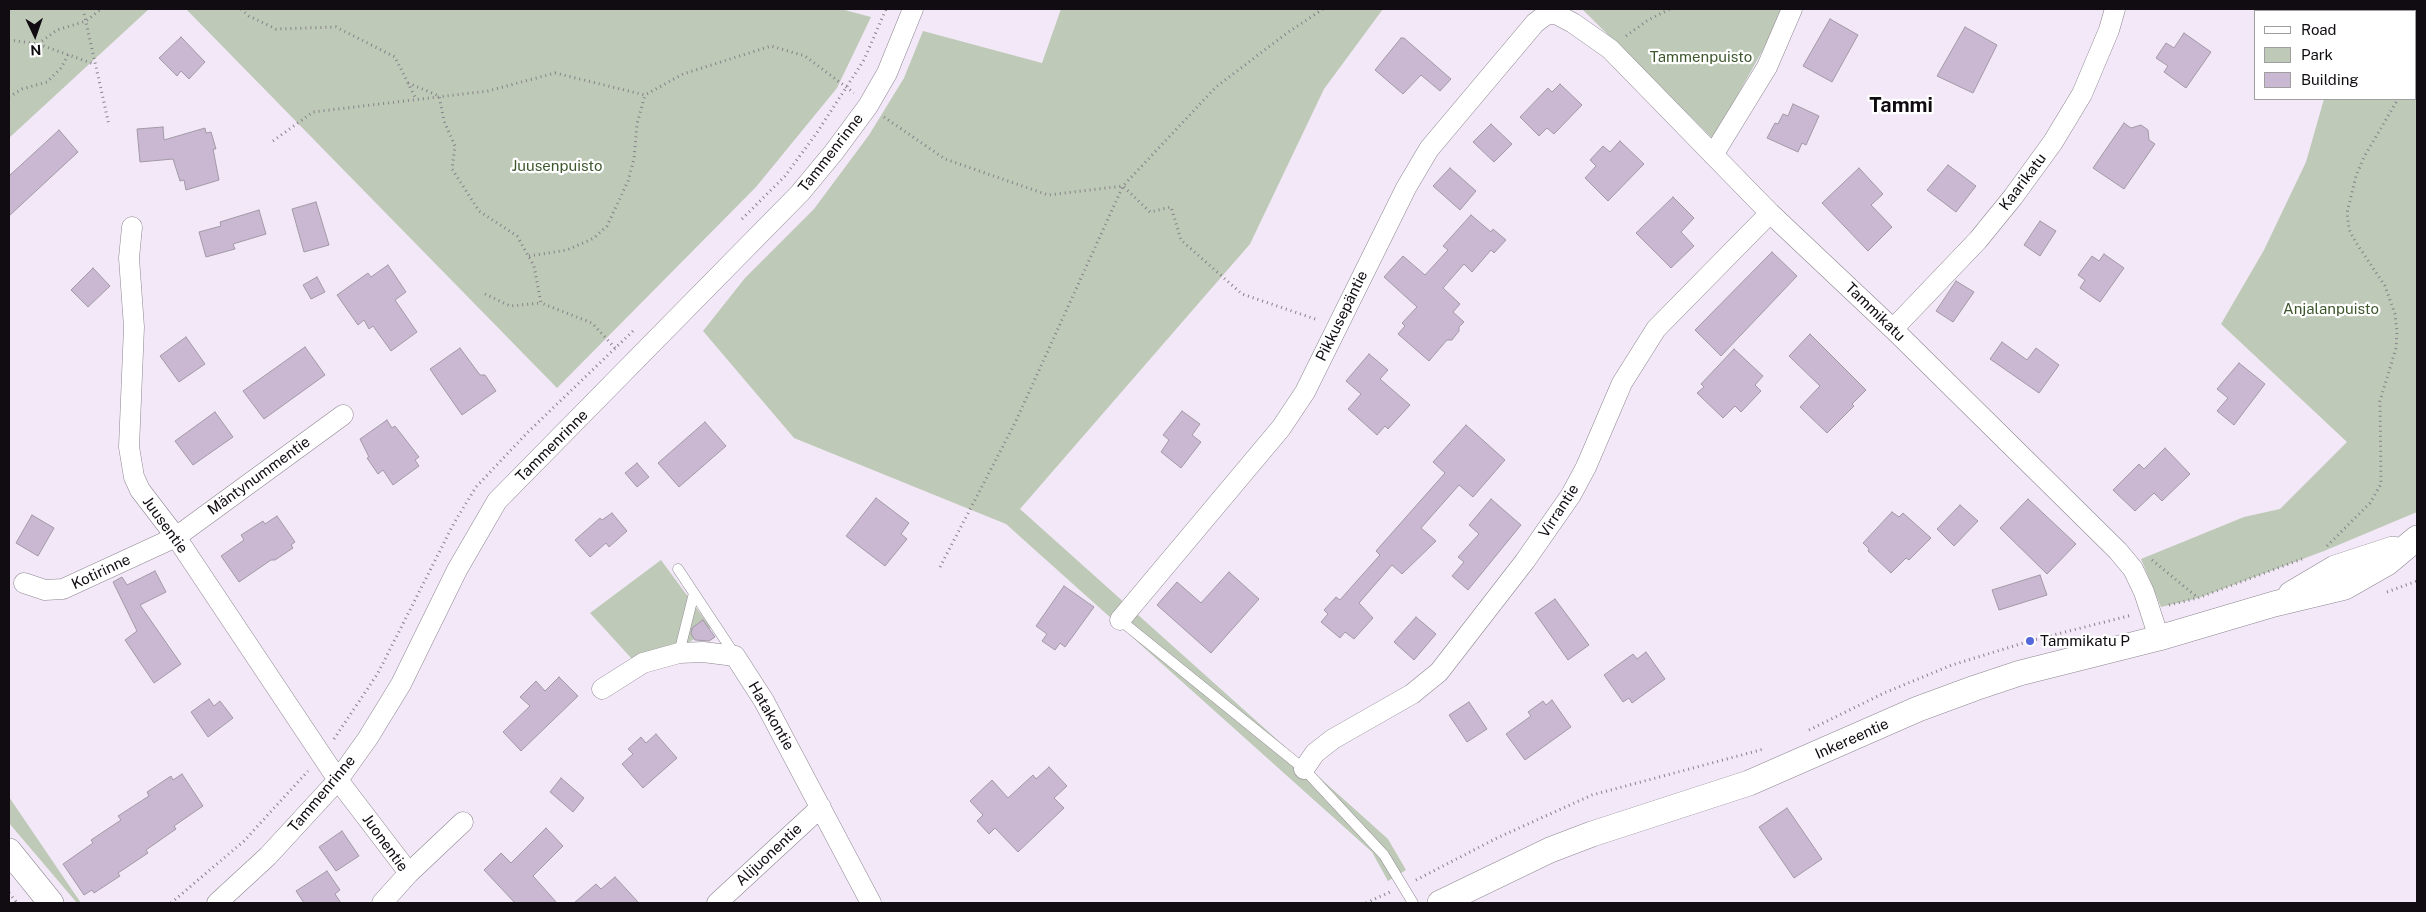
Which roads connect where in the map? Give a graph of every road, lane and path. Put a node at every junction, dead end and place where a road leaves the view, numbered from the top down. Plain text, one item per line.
1 (83, 9) edge
2 (101, 9) edge
3 (240, 9) edge
4 (913, 9) edge
5 (1323, 9) edge
6 (1670, 9) edge
7 (1792, 9) edge
8 (2115, 9) edge
9 (1556, 14) joint
10 (86, 22) junction
11 (9, 40) edge
12 (38, 44) junction
13 (1610, 49) junction
14 (68, 55) junction
15 (95, 64) junction
16 (408, 83) junction
17 (645, 95) junction
18 (439, 96) junction
19 (9, 97) edge
20 (416, 99) junction
21 (2397, 100) edge
22 (868, 106) junction
23 (109, 125) dead end
24 (273, 141) dead end
25 (1713, 155) junction
26 (1123, 186) junction
27 (1770, 213) junction
28 (132, 227) dead end
29 (528, 256) junction
30 (485, 294) dead end
31 (542, 303) junction
32 (1337, 326) junction
33 (1893, 329) junction
34 (615, 348) dead end
35 (343, 414) dead end
36 (176, 537) junction
37 (2412, 541) edge
38 (2324, 551) dead end
39 (940, 567) dead end
40 (678, 570) dead end
41 (24, 583) dead end
42 (694, 593) junction
43 (1120, 620) joint
44 (2159, 638) junction
45 (679, 653) junction
46 (735, 656) junction
47 (602, 689) dead end
48 (1304, 769) junction
49 (338, 780) junction
50 (822, 807) junction
51 (463, 822) dead end
52 (9, 851) edge
53 (409, 874) junction
54 (9, 893) edge
55 (17, 903) edge
56 (50, 903) edge
57 (218, 903) edge
58 (382, 903) edge
59 (717, 903) edge
60 (871, 903) edge
61 (1413, 903) edge
62 (1440, 903) edge

1 - 10 path
2 - 10 path
3 - 16 path
4 - 22 street, Tammenrinne
5 - 26 path
6 - 13 path
7 - 25 street
8 - 33 street, Kaarikatu
9 - 13 street, Tammikatu
9 - 32 street, Pikkusepäntie
10 - 12 path
10 - 15 path
11 - 12 path
12 - 14 path
13 - 25 street, Tammikatu
14 - 15 path
14 - 19 path
15 - 23 path
16 - 18 path
16 - 20 path
17 - 18 path
17 - 22 path
17 - 29 path
18 - 20 path
18 - 29 path
20 - 24 path
21 - 38 path
22 - 26 path
22 - 49 street, Tammenrinne
25 - 27 street, Tammikatu
26 - 32 path
26 - 39 path
27 - 33 street, Tammikatu
27 - 48 street, Virrantie
28 - 36 street, Juusentie
29 - 31 path
30 - 31 path
31 - 34 path
32 - 43 street, Pikkusepäntie
33 - 44 street, Tammikatu
35 - 36 street, Mäntynummentie
36 - 41 street, Kotirinne
36 - 49 street, Juusentie
37 - 44 street, Inkereentie
40 - 42 lane
42 - 45 lane
42 - 46 lane
43 - 48 lane
44 - 62 street, Inkereentie
45 - 46 street
45 - 47 street
46 - 50 street, Hatakontie
48 - 61 lane
49 - 53 street, Juonentie
49 - 57 street, Tammenrinne
50 - 59 street, Alijuonentie
50 - 60 street, Hatakontie
51 - 53 street
52 - 56 street
53 - 58 street, Juonentie
54 - 55 path

